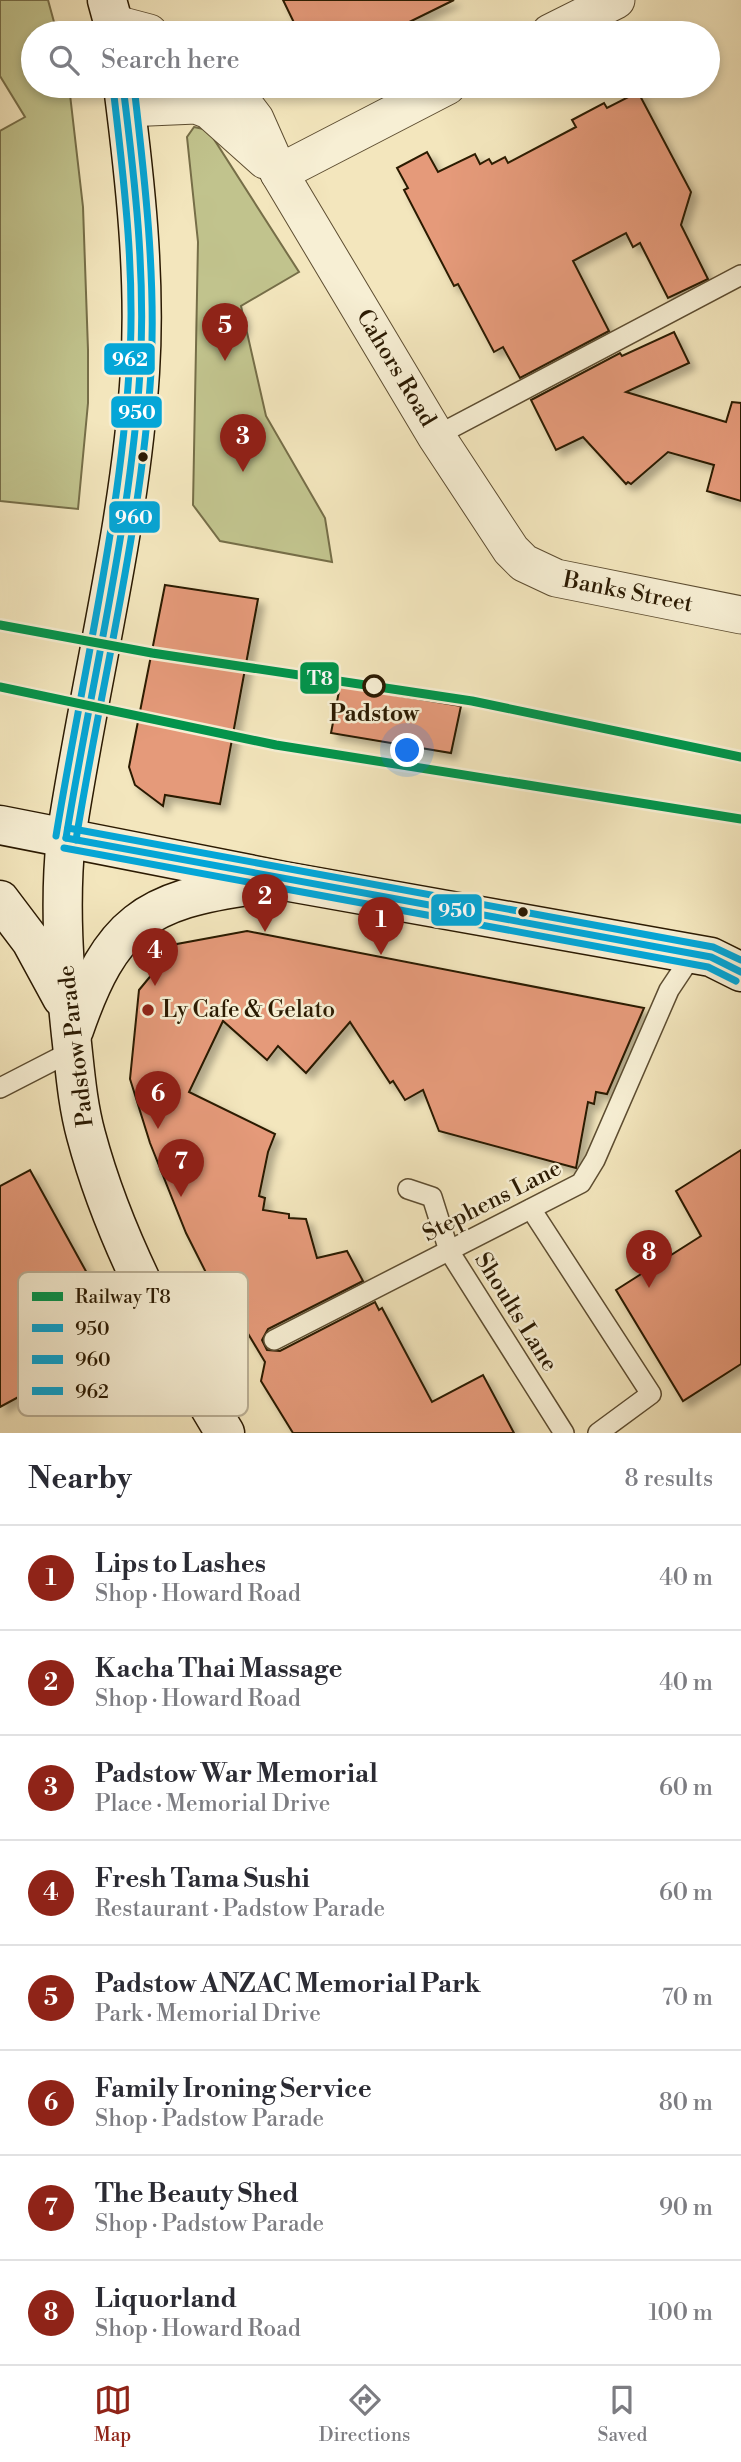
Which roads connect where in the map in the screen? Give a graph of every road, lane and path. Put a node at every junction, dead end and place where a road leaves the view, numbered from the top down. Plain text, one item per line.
1 (616, 0) edge
2 (574, 21) edge
3 (125, 98) edge
4 (134, 98) edge
5 (239, 98) edge
6 (424, 98) edge
7 (279, 173) junction
8 (741, 275) edge
9 (436, 436) junction
10 (519, 558) joint
11 (741, 615) edge
12 (0, 825) edge
13 (66, 838) junction
14 (284, 881) junction
15 (0, 900) edge
16 (693, 954) junction
17 (741, 972) edge
18 (71, 1032) junction
19 (0, 1088) edge
20 (408, 1189) dead end
21 (531, 1209) junction
22 (449, 1251) junction
23 (139, 1272) edge
24 (274, 1340) dead end
25 (215, 1416) edge
26 (225, 1433) edge
27 (564, 1433) edge
28 (598, 1433) edge

1 - 2 street
3 - 13 main road, Padstow Parade
4 - 7 street, Cahors Road
5 - 7 street, Cahors Road
6 - 7 street
7 - 9 street, Cahors Road
8 - 9 lane
9 - 10 street, Cahors Road
10 - 11 street, Banks Street
12 - 13 main road
13 - 14 main road
13 - 18 main road, Padstow Parade
14 - 16 main road
14 - 18 main road
15 - 18 main road
16 - 17 main road
16 - 21 lane, Stephens Lane
18 - 19 lane
18 - 23 main road, Padstow Parade
20 - 22 lane, Shoults Lane
21 - 22 lane, Stephens Lane
21 - 28 lane
22 - 24 lane, Stephens Lane
22 - 27 lane, Shoults Lane
25 - 26 main road, Padstow Parade

